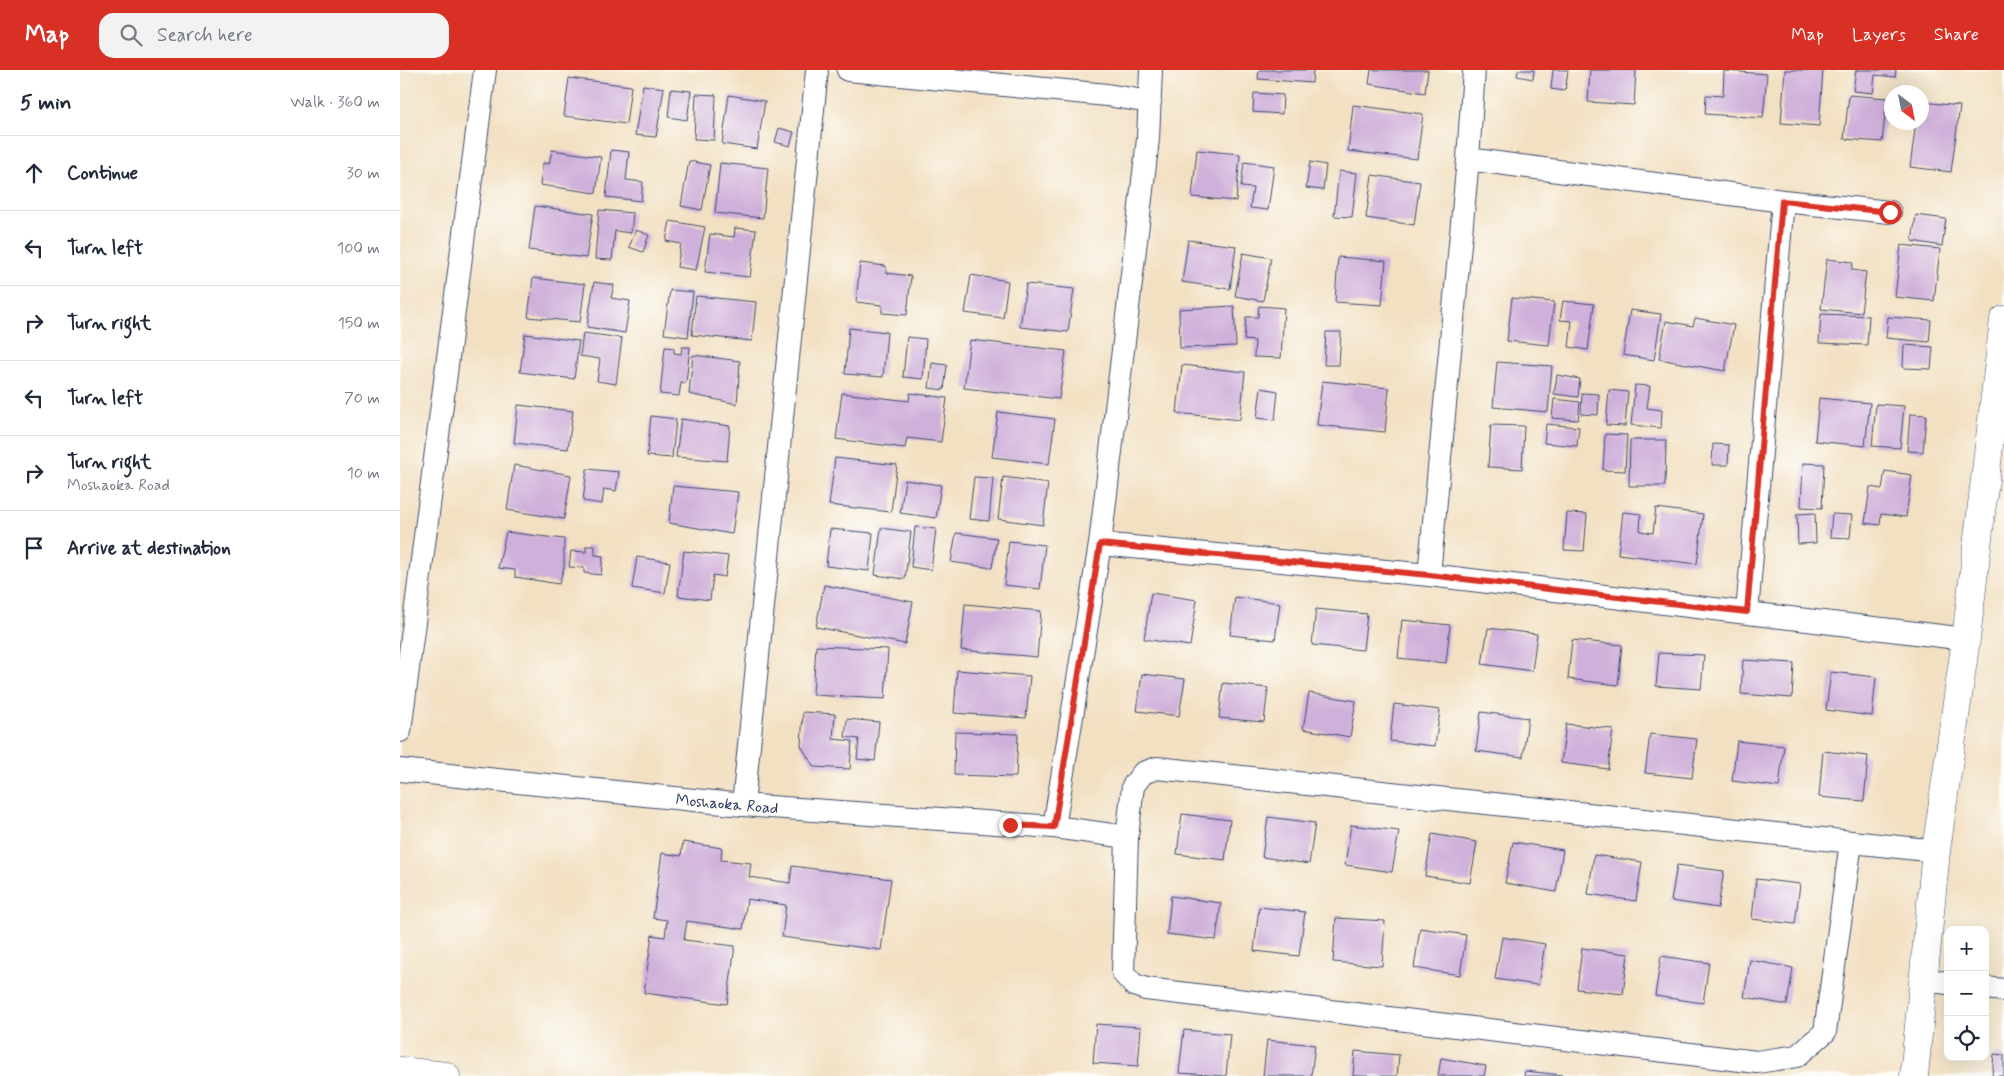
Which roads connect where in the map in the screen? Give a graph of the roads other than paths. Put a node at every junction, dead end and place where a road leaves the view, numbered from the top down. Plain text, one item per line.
1 (485, 70) edge
2 (817, 70) edge
3 (848, 70) edge
4 (1151, 70) edge
5 (1474, 70) edge
6 (1150, 102) junction
7 (1468, 159) junction
8 (1782, 201) junction
9 (1890, 212) dead end
10 (2004, 320) edge
11 (1100, 544) junction
12 (1429, 575) junction
13 (1747, 612) junction
14 (1966, 639) junction
15 (400, 732) edge
16 (400, 770) edge
17 (744, 805) junction
18 (1054, 827) junction
19 (1127, 837) junction
20 (1852, 842) junction
21 (1936, 851) junction
22 (1936, 982) edge
23 (1989, 988) edge
24 (2004, 990) edge
25 (400, 1071) edge
26 (446, 1076) edge
27 (1914, 1076) edge

1 - 15 street
2 - 17 street
3 - 6 street
4 - 6 street
5 - 7 street
6 - 11 street
7 - 8 street
7 - 12 street
8 - 9 street
8 - 13 street
10 - 14 street
11 - 12 street
11 - 18 street
12 - 13 street
13 - 14 street
14 - 21 street
16 - 17 street, Moshaoka Road
17 - 18 street, Moshaoka Road
18 - 19 street, Moshaoka Road
19 - 20 street
19 - 20 street
20 - 21 street
21 - 22 street
22 - 27 street
23 - 24 street
25 - 26 street

